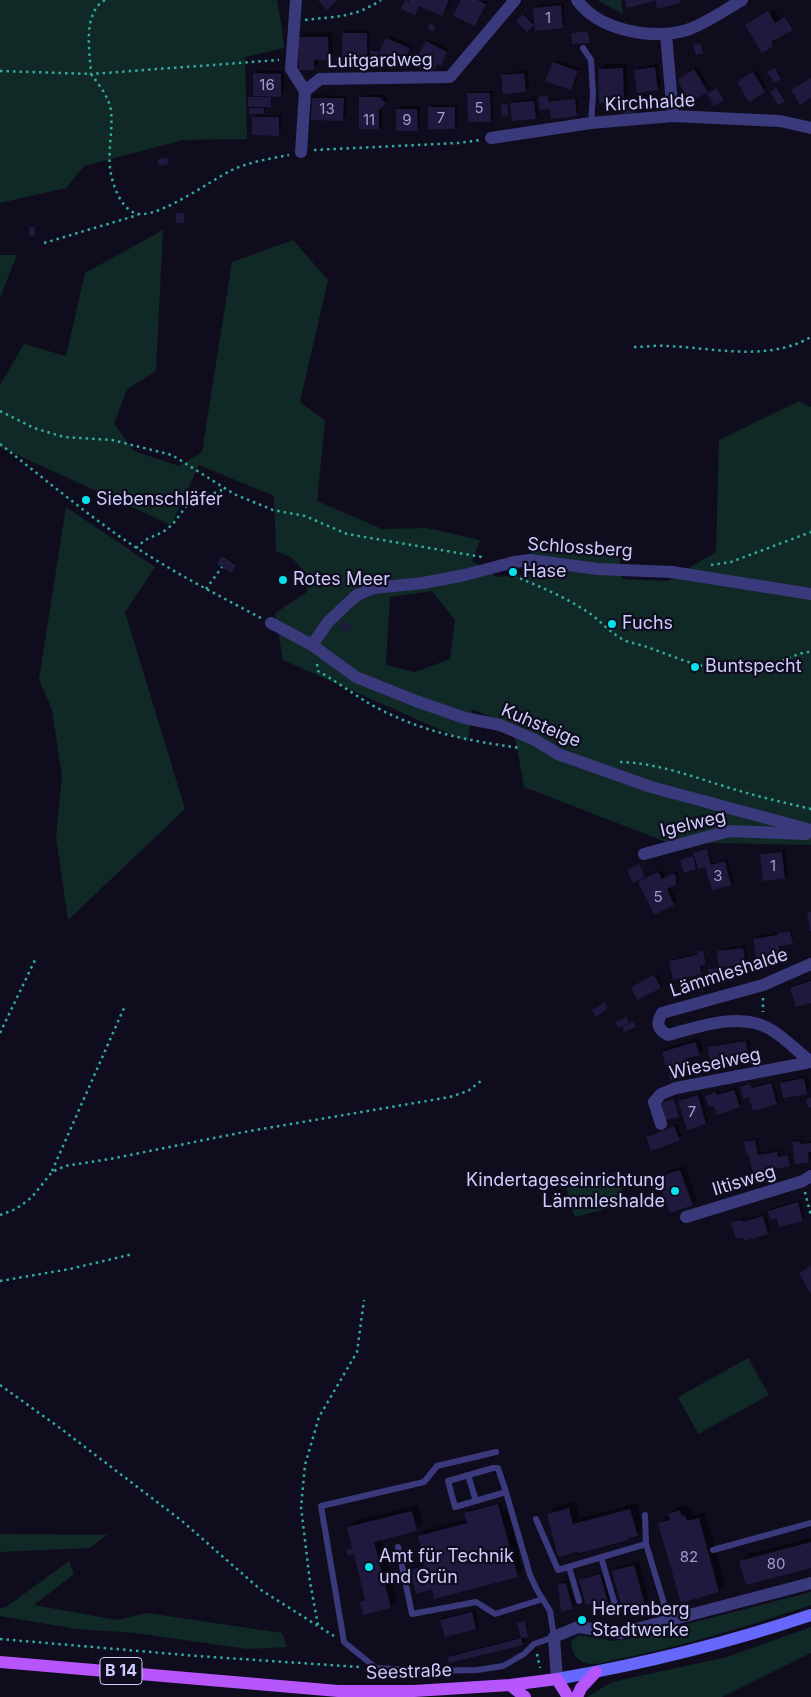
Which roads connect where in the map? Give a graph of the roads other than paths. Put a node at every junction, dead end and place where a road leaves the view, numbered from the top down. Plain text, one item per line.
1 (296, 0) edge
2 (516, 0) edge
3 (577, 0) edge
4 (742, 0) edge
5 (666, 34) junction
6 (583, 48) dead end
7 (305, 91) junction
8 (674, 116) junction
9 (591, 124) junction
10 (811, 128) edge
11 (491, 138) road end
12 (301, 152) road end
13 (811, 594) edge
14 (271, 623) road end
15 (312, 645) junction
16 (811, 830) edge
17 (811, 834) edge
18 (644, 854) dead end
19 (811, 964) edge
20 (811, 1062) edge
21 (661, 1124) dead end
22 (807, 1178) edge
23 (686, 1217) dead end
24 (496, 1452) dead end
25 (468, 1475) junction
26 (506, 1492) junction
27 (476, 1501) junction
28 (645, 1515) dead end
29 (536, 1519) dead end
30 (811, 1523) edge
31 (646, 1544) junction
32 (398, 1547) dead end
33 (713, 1550) dead end
34 (602, 1557) junction
35 (569, 1567) junction
36 (811, 1583) edge
37 (543, 1599) junction
38 (579, 1601) dead end
39 (616, 1608) dead end
40 (811, 1615) edge
41 (669, 1620) junction
42 (554, 1637) junction
43 (0, 1662) edge
44 (596, 1672) junction
45 (557, 1679) junction
46 (510, 1685) junction
47 (525, 1697) edge
48 (557, 1697) edge
49 (568, 1697) edge
50 (577, 1697) edge

1 - 7 street
2 - 7 street, Luitgardweg
3 - 5 street
4 - 5 street
5 - 8 street
6 - 9 lane
7 - 12 street
8 - 9 street, Kirchhalde
8 - 10 street, Kirchhalde
9 - 11 street, Kirchhalde
13 - 15 street, Schlossberg
14 - 15 street, Kuhsteige
15 - 16 street, Kuhsteige
17 - 18 street, Igelweg
19 - 20 street, Lämmleshalde
20 - 21 street, Wieselweg
22 - 23 street, Iltisweg
24 - 42 lane
25 - 26 lane
25 - 27 lane
25 - 27 lane
26 - 27 lane
26 - 37 lane
28 - 31 lane
29 - 35 lane
30 - 33 lane
31 - 34 lane
31 - 41 lane
32 - 37 lane
34 - 35 lane
34 - 39 lane
35 - 38 lane
36 - 41 street
37 - 42 lane
40 - 44 main road, Seestraße / B 14
41 - 42 street
42 - 45 street
43 - 46 main road, Seestraße / B 14
44 - 45 main road, Seestraße / B 14
44 - 50 main road
45 - 46 main road, Seestraße / B 14
45 - 48 main road
45 - 49 main road
46 - 47 main road

